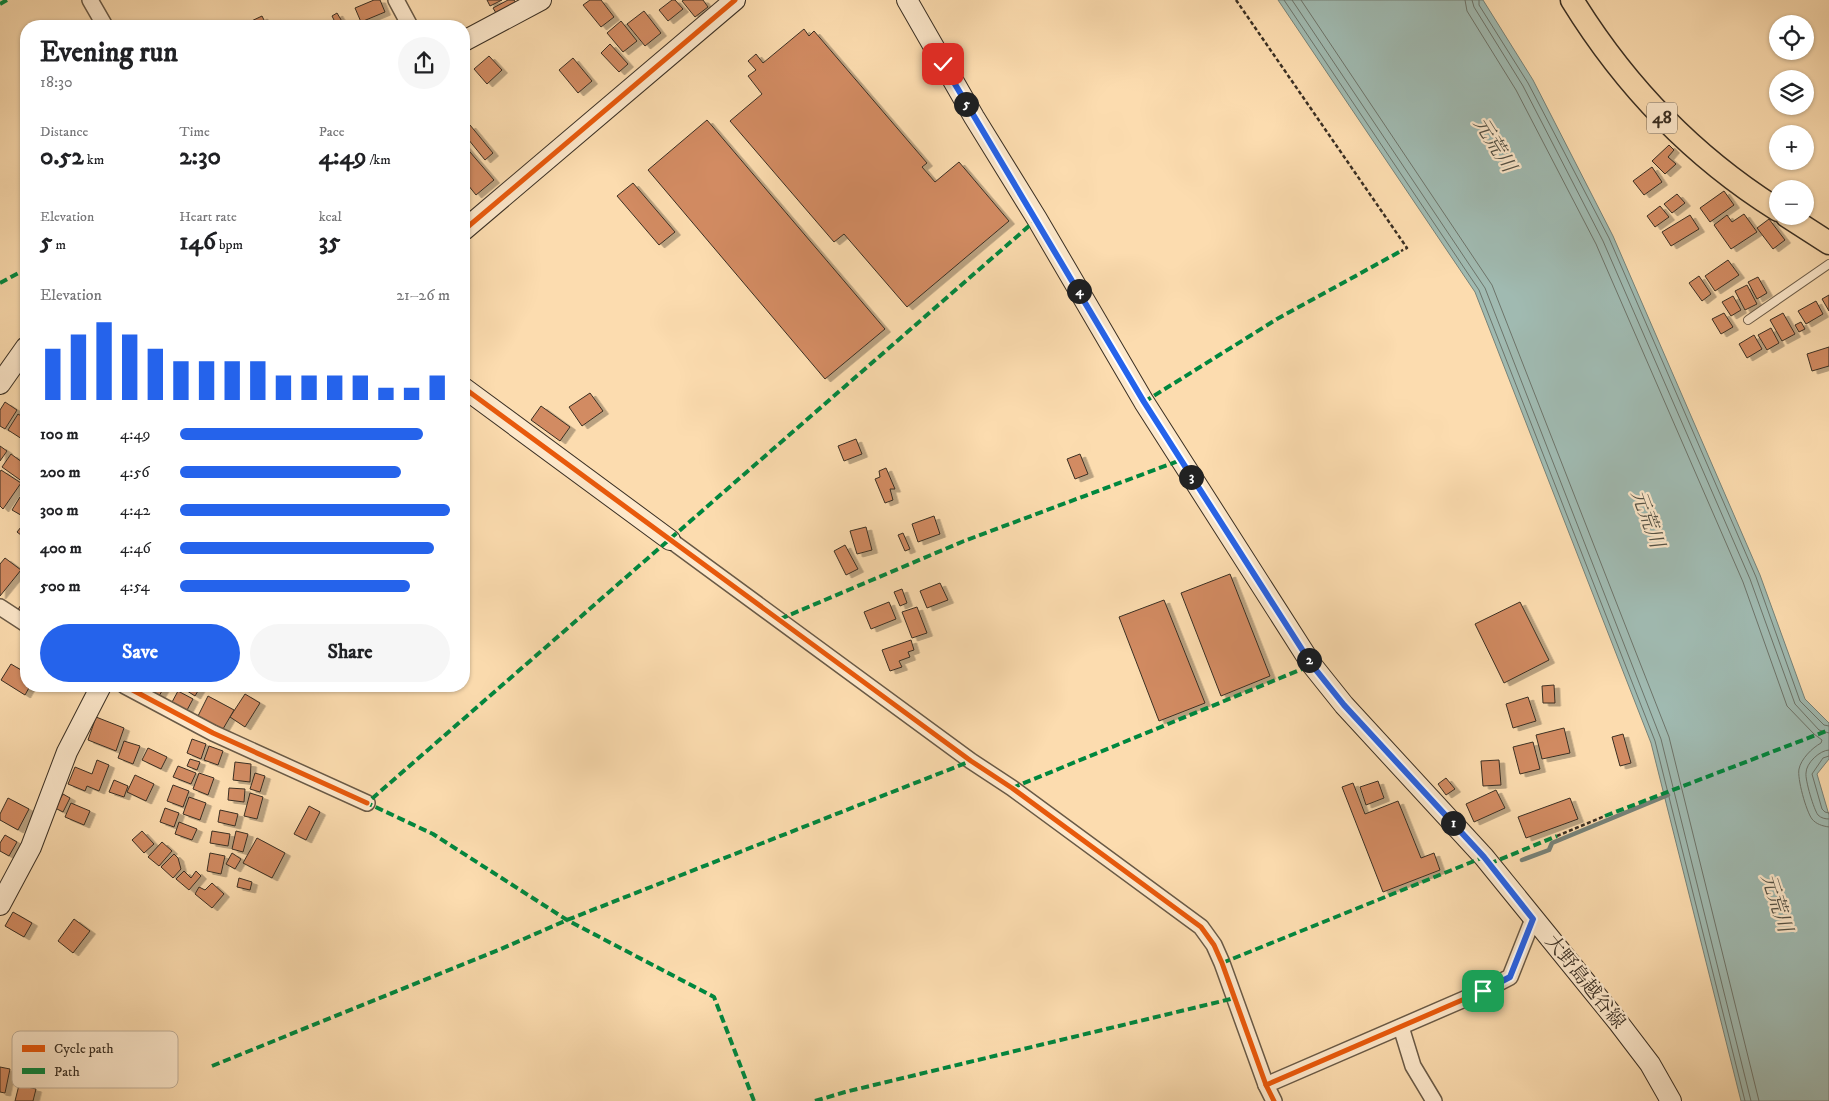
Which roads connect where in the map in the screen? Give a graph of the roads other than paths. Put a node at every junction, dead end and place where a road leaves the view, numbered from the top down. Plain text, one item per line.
1 (90, 0) edge
2 (396, 0) edge
3 (541, 0) edge
4 (736, 0) edge
5 (907, 0) edge
6 (1572, 0) edge
7 (102, 20) edge
8 (407, 20) edge
9 (470, 38) edge
10 (1769, 204) edge
11 (470, 225) edge
12 (1801, 225) edge
13 (1829, 243) edge
14 (1829, 264) edge
15 (1748, 320) dead end
16 (20, 356) edge
17 (0, 384) edge
18 (470, 392) edge
19 (670, 540) joint
20 (0, 607) edge
21 (20, 620) edge
22 (98, 692) edge
23 (136, 692) edge
24 (367, 803) dead end
25 (0, 905) edge
26 (1533, 919) junction
27 (1400, 1027) junction
28 (1266, 1085) junction
29 (1274, 1101) edge
30 (1434, 1101) edge
31 (1671, 1101) edge

1 - 7 street
2 - 8 street
3 - 9 main road
4 - 11 main road
5 - 26 main road, 大野島越谷線
6 - 10 main road, 48
12 - 13 main road
14 - 15 lane
16 - 17 main road
18 - 19 main road
19 - 28 street
20 - 21 street
22 - 25 main road
23 - 24 street
26 - 27 street
26 - 31 main road, 大野島越谷線
27 - 28 street
27 - 30 street
28 - 29 street

